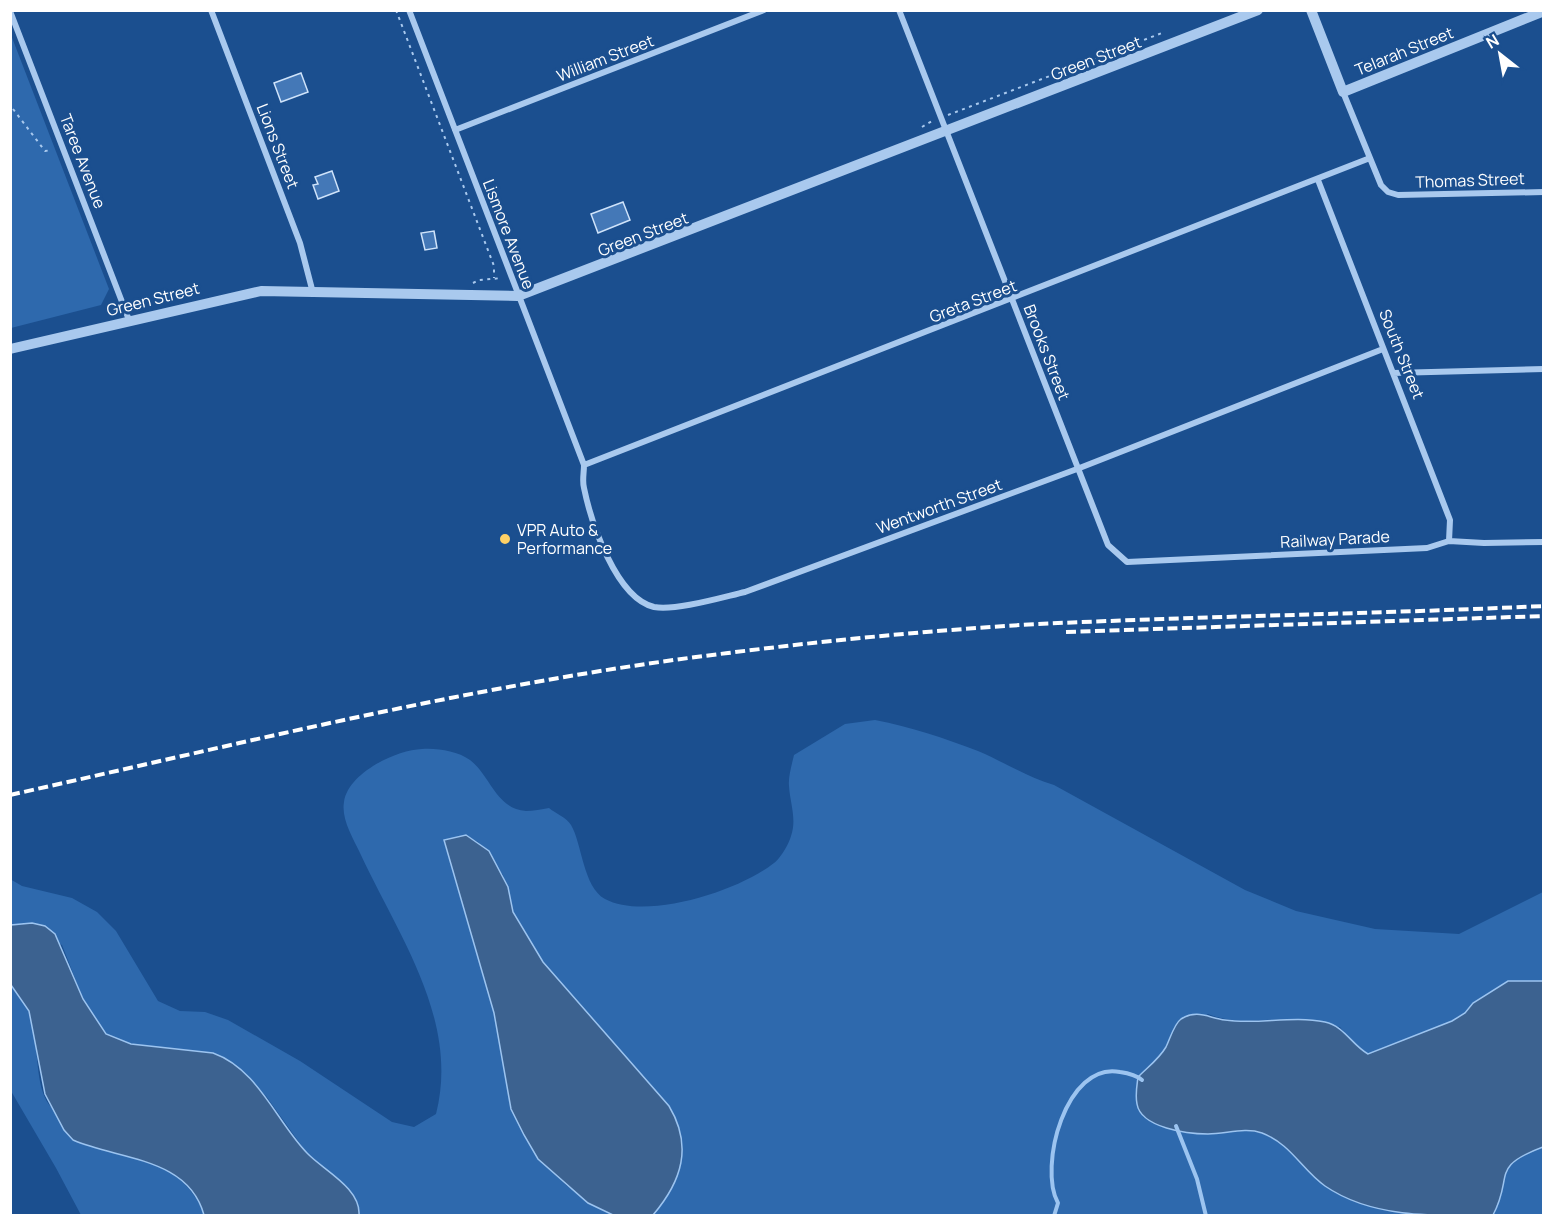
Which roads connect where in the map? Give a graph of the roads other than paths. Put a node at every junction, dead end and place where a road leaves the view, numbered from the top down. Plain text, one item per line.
1 (211, 10) edge
2 (409, 10) edge
3 (764, 10) edge
4 (899, 10) edge
5 (1258, 10) edge
6 (1311, 10) edge
7 (1544, 10) edge
8 (10, 11) edge
9 (1343, 92) junction
10 (455, 130) junction
11 (947, 133) junction
12 (1370, 158) junction
13 (1318, 180) junction
14 (1544, 192) edge
15 (313, 293) junction
16 (518, 296) junction
17 (1012, 300) junction
18 (129, 320) junction
19 (1383, 349) junction
20 (10, 350) edge
21 (1544, 369) edge
22 (1394, 373) junction
23 (584, 465) junction
24 (1077, 469) junction
25 (1449, 541) junction
26 (1544, 542) edge
27 (1127, 562) joint

1 - 15 street, Lions Street
2 - 10 street, Lismore Avenue
3 - 10 street, William Street
4 - 11 street, Brooks Street
5 - 11 street, Green Street
6 - 9 street
7 - 9 street, Telarah Street
8 - 18 street, Taree Avenue
9 - 12 street
10 - 16 street, Lismore Avenue
11 - 16 street, Green Street
11 - 17 street, Brooks Street
12 - 13 street, Greta Street
12 - 14 street, Thomas Street
13 - 17 street, Greta Street
13 - 19 street, South Street
15 - 16 street, Green Street
15 - 18 street, Green Street
16 - 23 street, Lismore Avenue
17 - 23 street, Greta Street
17 - 24 street, Brooks Street
18 - 20 street, Green Street
19 - 22 street, South Street
19 - 24 street, Wentworth Street
21 - 22 street
22 - 25 street, South Street
23 - 24 street, Wentworth Street
24 - 27 street, Brooks Street
25 - 26 street, Railway Parade
25 - 27 street, Railway Parade

